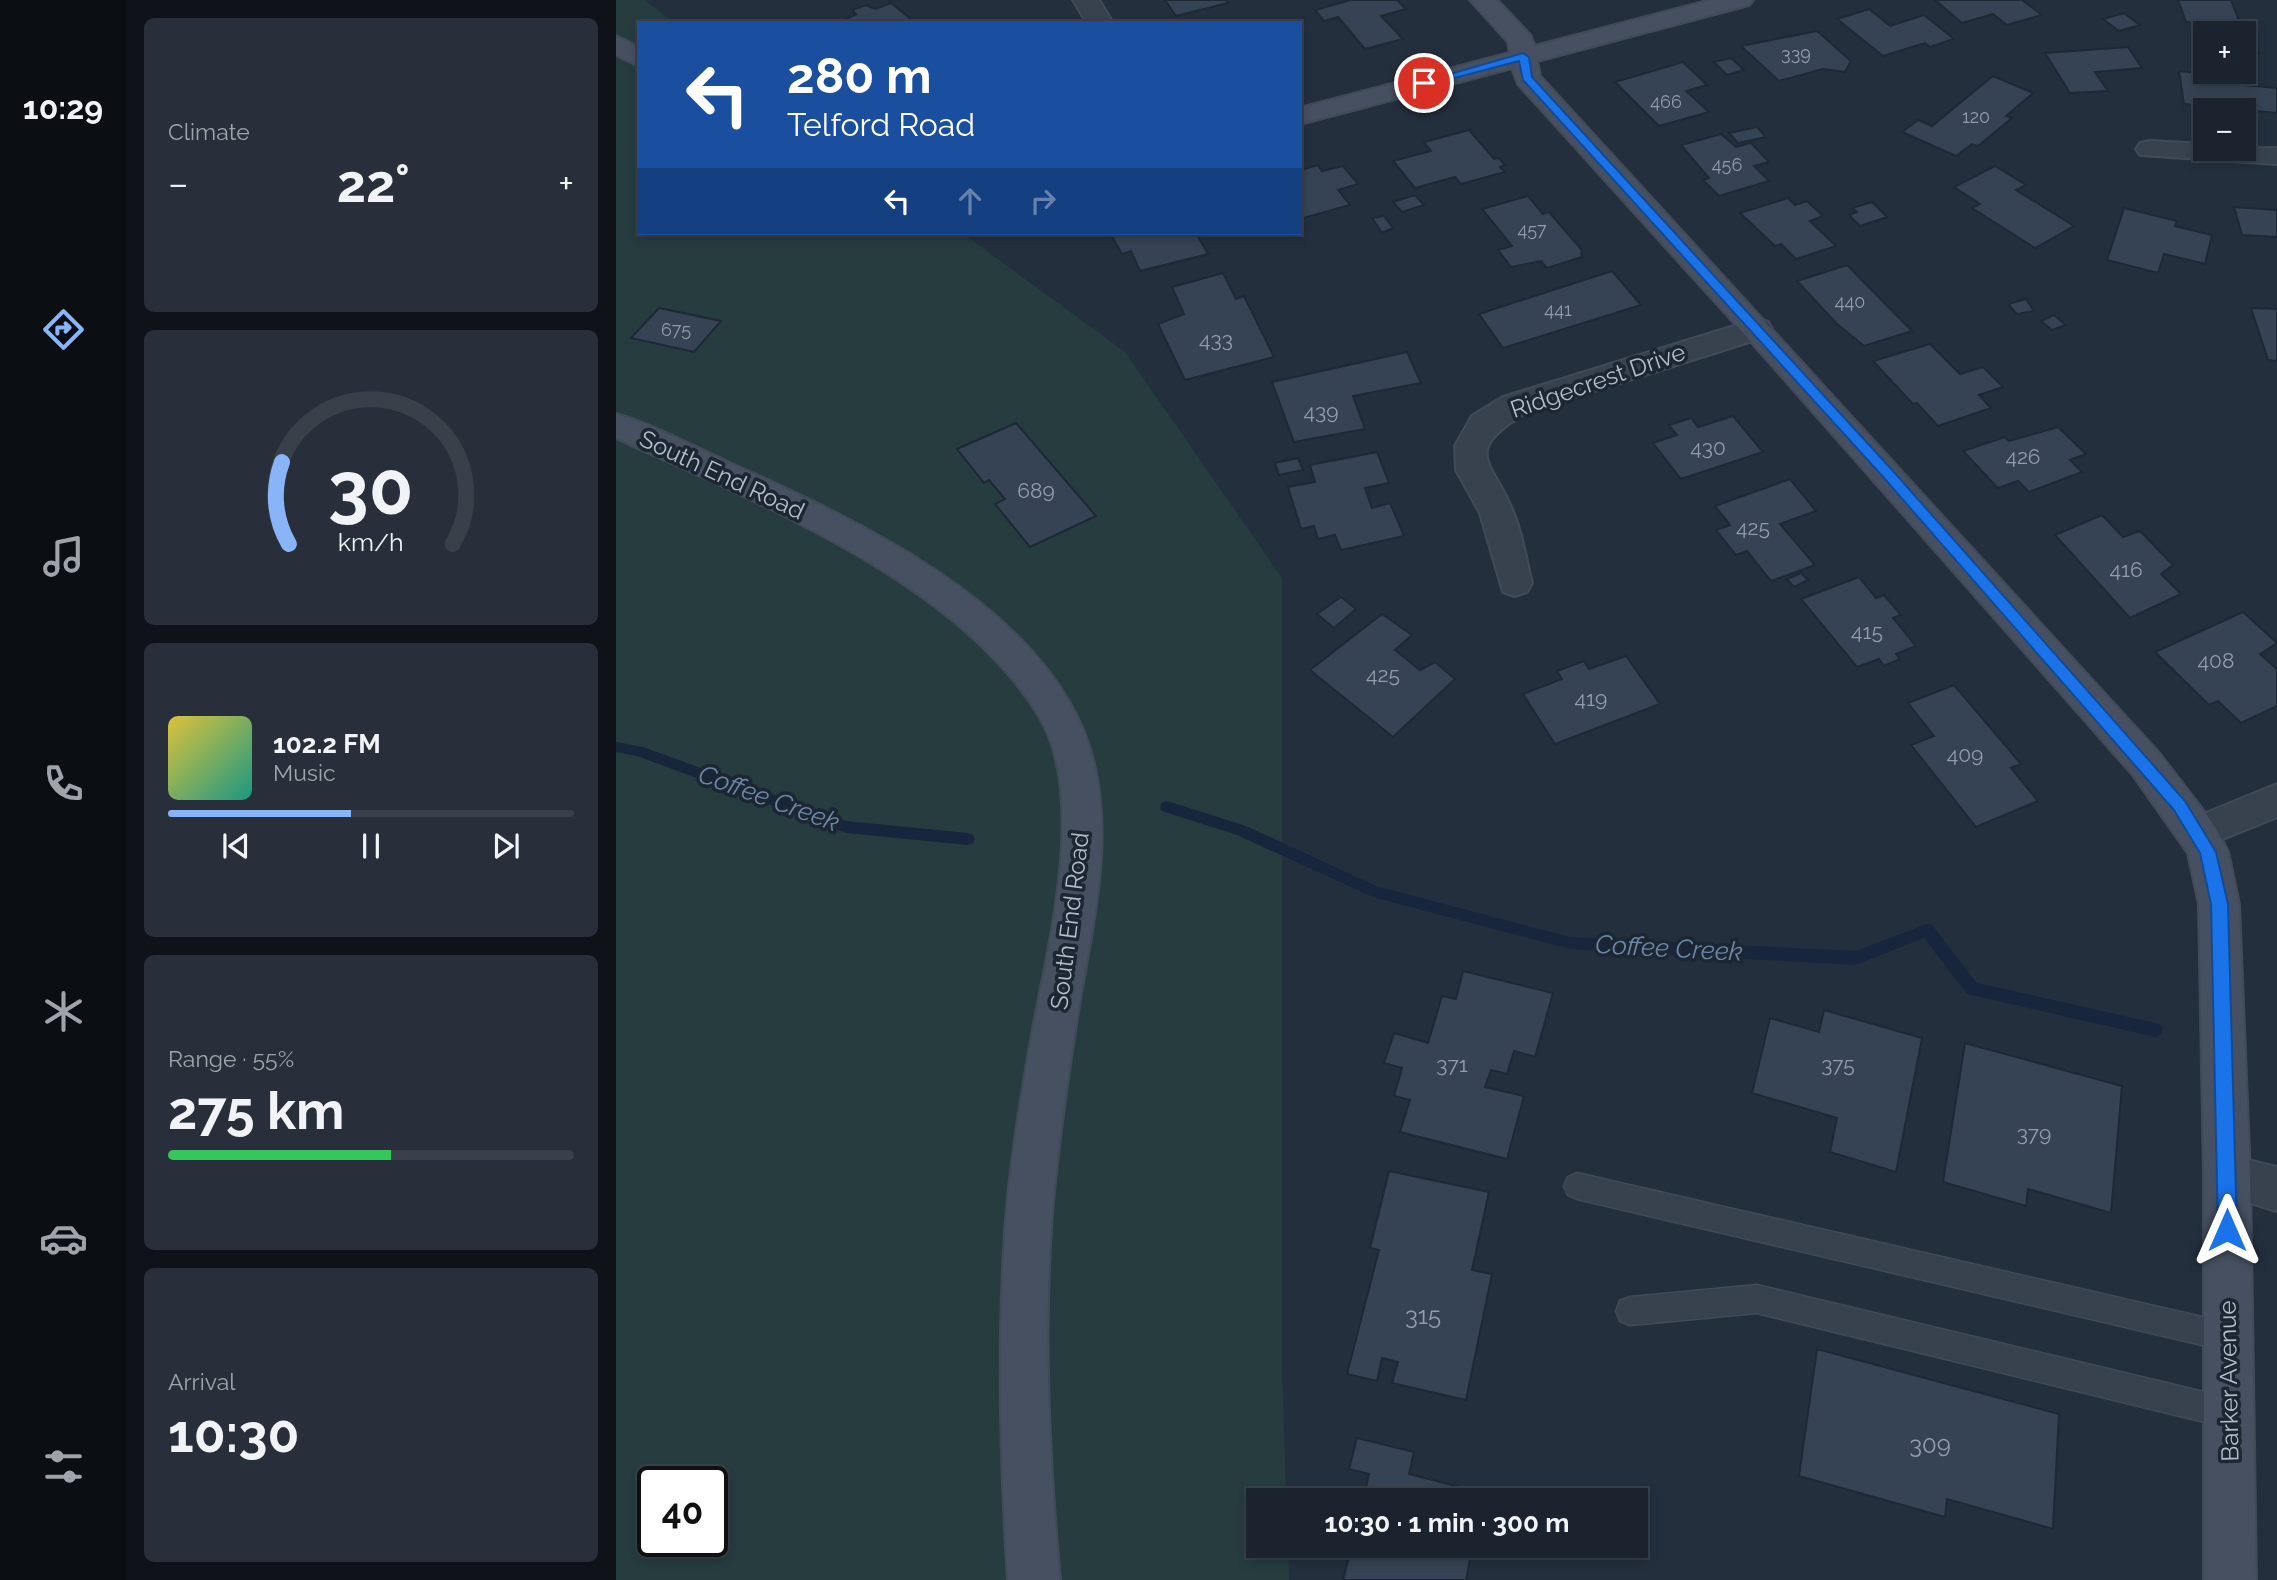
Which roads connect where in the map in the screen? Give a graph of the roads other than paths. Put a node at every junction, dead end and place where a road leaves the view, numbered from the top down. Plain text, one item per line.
1 (1086, 0) edge
2 (1483, 0) edge
3 (1740, 0) edge
4 (1099, 21) edge
5 (616, 44) edge
6 (637, 57) edge
7 (1523, 57) junction
8 (1302, 115) edge
9 (2150, 149) dead end
10 (2277, 156) edge
11 (1757, 329) junction
12 (616, 425) edge
13 (1516, 583) dead end
14 (2277, 800) edge
15 (2198, 833) junction
16 (2227, 1176) junction
17 (1577, 1186) dead end
18 (2277, 1189) edge
19 (1630, 1311) dead end
20 (2228, 1337) junction
21 (2229, 1413) junction
22 (1034, 1580) edge
23 (2230, 1580) edge

1 - 4 street
2 - 7 street, Barker Avenue
3 - 7 street
5 - 6 street
7 - 8 street
7 - 11 street, Barker Avenue
9 - 10 street
11 - 13 street, Ridgecrest Drive
11 - 15 street, Barker Avenue
12 - 22 street, South End Road
14 - 15 street
15 - 16 street, Barker Avenue
16 - 18 street
16 - 20 street, Barker Avenue
17 - 20 lane
19 - 21 lane
20 - 21 street, Barker Avenue
21 - 23 street, Barker Avenue

